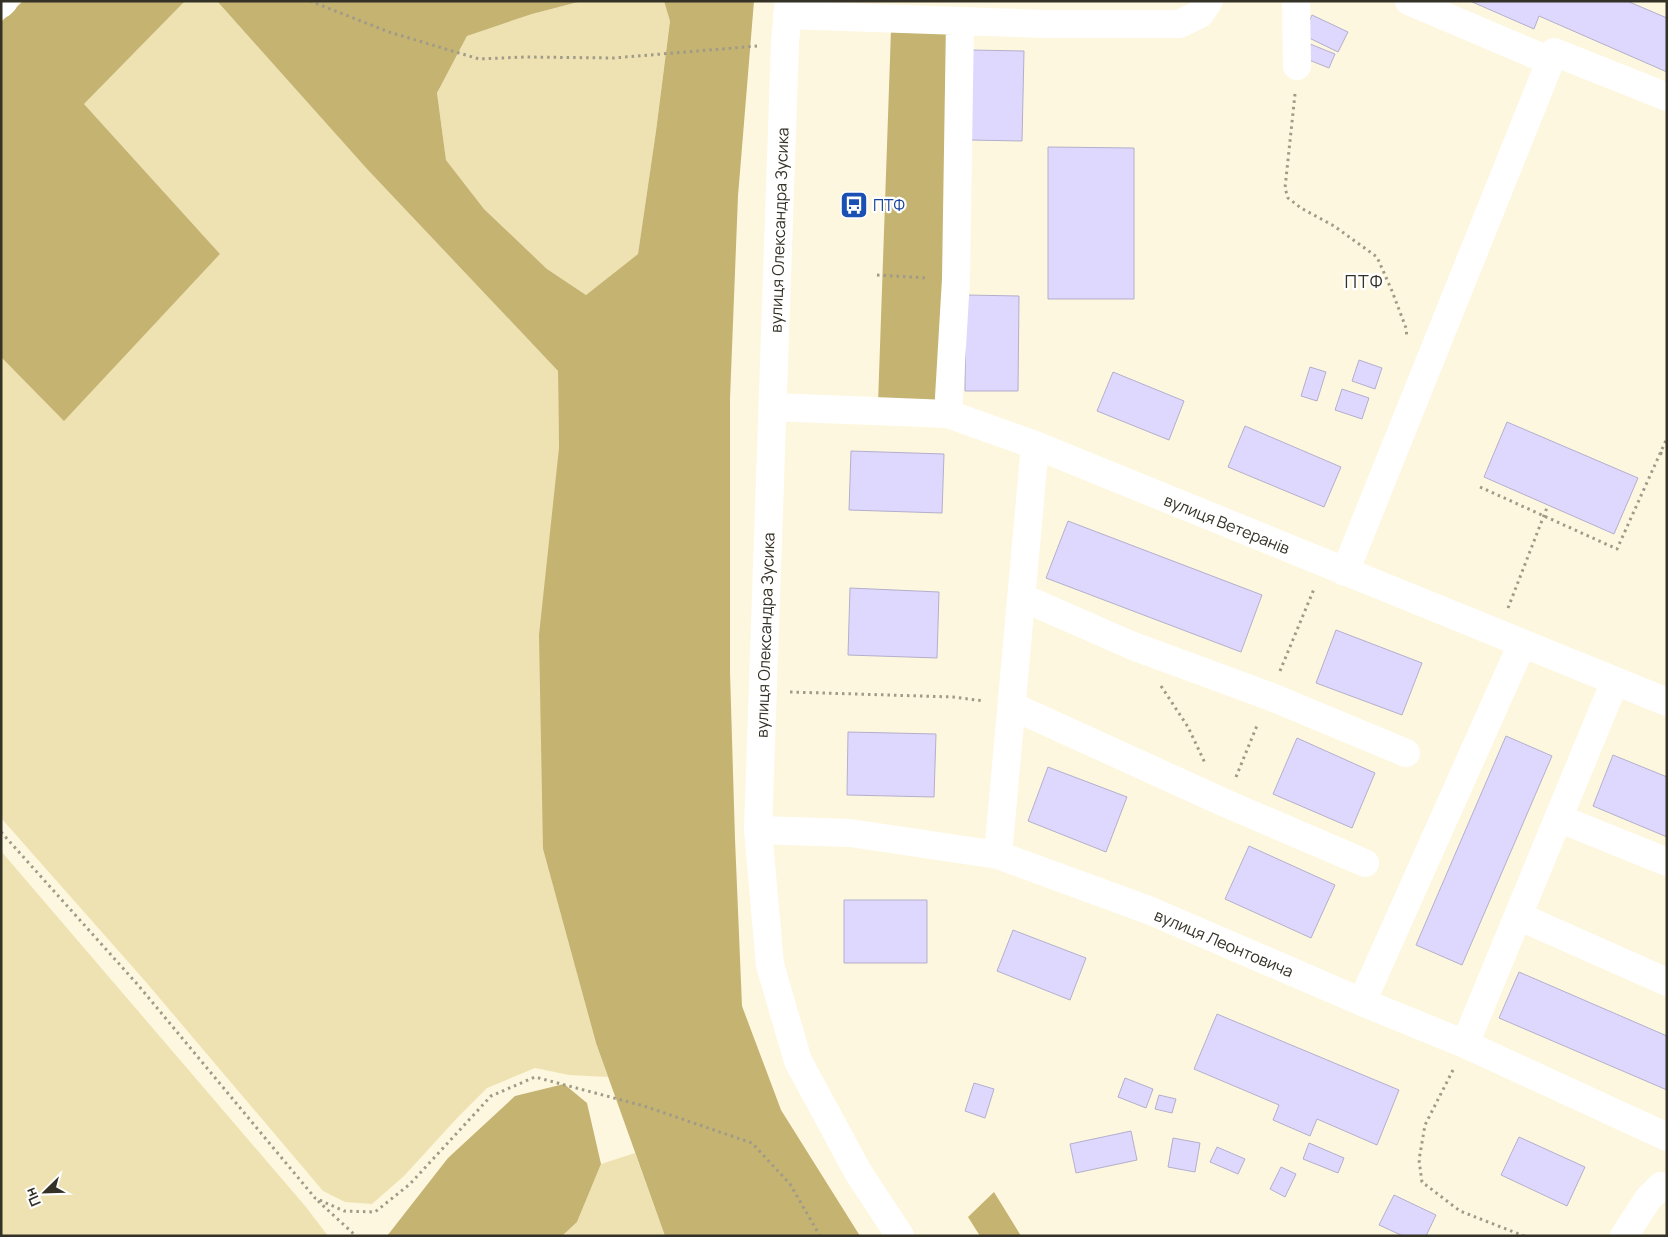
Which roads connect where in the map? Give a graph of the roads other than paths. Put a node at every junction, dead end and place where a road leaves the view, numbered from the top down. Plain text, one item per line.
1 (4, 1) edge
2 (1209, 1) edge
3 (1296, 1) edge
4 (1409, 1) edge
5 (1, 4) edge
6 (788, 8) edge
7 (960, 21) junction
8 (1550, 61) junction
9 (1297, 66) road end
10 (1667, 97) edge
11 (773, 407) junction
12 (948, 414) junction
13 (1035, 445) junction
14 (1345, 572) junction
15 (1021, 597) junction
16 (1522, 644) junction
17 (1615, 680) junction
18 (1667, 702) edge
19 (1012, 706) junction
20 (1406, 753) dead end
21 (1558, 818) junction
22 (758, 830) junction
23 (998, 855) junction
24 (1667, 862) edge
25 (1365, 863) dead end
26 (1518, 916) junction
27 (1667, 982) edge
28 (1362, 1002) junction
29 (1465, 1044) junction
30 (1667, 1137) edge
31 (1667, 1186) edge
32 (900, 1236) edge
33 (1624, 1236) edge

1 - 5 street
2 - 7 street
3 - 9 street
4 - 8 street
6 - 7 street
6 - 11 street, вулиця Олександра Зусика
7 - 12 street
8 - 10 street
8 - 14 street
11 - 12 street, вулиця Ветеранів
11 - 22 street, вулиця Олександра Зусика
12 - 13 street, вулиця Ветеранів
13 - 14 street, вулиця Ветеранів
13 - 15 street
14 - 16 street, вулиця Ветеранів
15 - 19 street
15 - 20 street
16 - 17 street, вулиця Ветеранів
16 - 28 street
17 - 18 street, вулиця Ветеранів
17 - 21 street
19 - 23 street
19 - 25 street
21 - 24 street
21 - 26 street
22 - 23 street, вулиця Леонтовича
22 - 32 street, вулиця Олександра Зусика
23 - 28 street, вулиця Леонтовича
26 - 27 street
26 - 29 street
28 - 29 street, вулиця Леонтовича
29 - 30 street, вулиця Леонтовича
31 - 33 street

